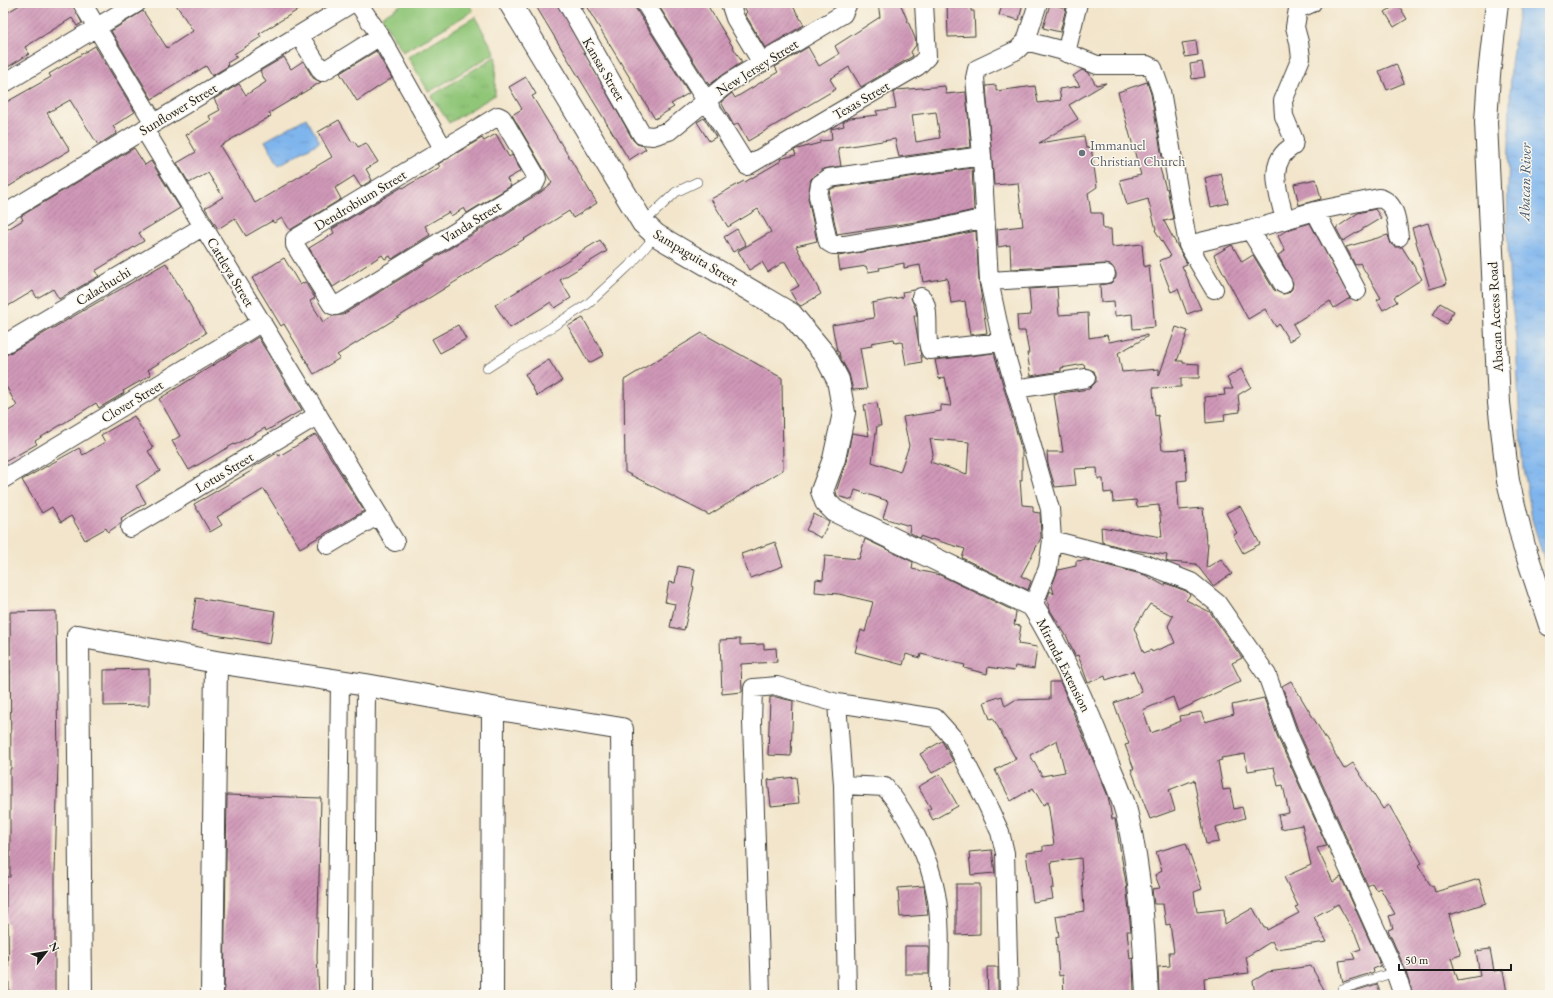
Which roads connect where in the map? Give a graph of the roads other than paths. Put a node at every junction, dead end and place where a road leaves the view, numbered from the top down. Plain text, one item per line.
1 (82, 3) edge
2 (137, 3) edge
3 (352, 3) edge
4 (358, 3) edge
5 (510, 3) edge
6 (567, 3) edge
7 (645, 3) edge
8 (730, 3) edge
9 (848, 3) edge
10 (924, 3) edge
11 (1038, 3) edge
12 (1078, 3) edge
13 (1312, 3) edge
14 (1497, 3) edge
15 (97, 27) junction
16 (299, 35) junction
17 (380, 36) junction
18 (1026, 42) junction
19 (1066, 53) junction
20 (762, 64) junction
21 (3, 84) edge
22 (706, 102) junction
23 (494, 117) joint
24 (149, 126) junction
25 (642, 134) joint
26 (444, 150) junction
27 (982, 156) junction
28 (697, 182) dead end
29 (1315, 211) junction
30 (3, 215) edge
31 (985, 218) junction
32 (1285, 220) junction
33 (204, 226) junction
34 (650, 229) junction
35 (1250, 230) junction
36 (1399, 237) dead end
37 (1188, 245) junction
38 (1106, 274) dead end
39 (989, 281) junction
40 (1283, 284) dead end
41 (1214, 289) dead end
42 (1357, 291) dead end
43 (921, 297) dead end
44 (336, 306) joint
45 (262, 322) junction
46 (1002, 342) junction
47 (3, 345) edge
48 (487, 368) dead end
49 (1086, 378) dead end
50 (1015, 389) junction
51 (318, 415) junction
52 (834, 459) joint
53 (3, 479) edge
54 (378, 515) junction
55 (130, 528) dead end
56 (1052, 540) junction
57 (395, 542) dead end
58 (328, 545) dead end
59 (1033, 606) junction
60 (1550, 625) edge
61 (216, 662) junction
62 (340, 682) junction
63 (366, 685) junction
64 (837, 703) junction
65 (493, 708) junction
66 (844, 785) junction
67 (1395, 972) junction
68 (1342, 989) dead end
69 (84, 994) edge
70 (212, 995) edge
71 (336, 995) edge
72 (364, 995) edge
73 (492, 995) edge
74 (624, 995) edge
75 (761, 995) edge
76 (847, 995) edge
77 (939, 995) edge
78 (1009, 995) edge
79 (1147, 995) edge
80 (1403, 995) edge

1 - 15 street, Cattleya Street
2 - 15 street
3 - 16 street, Sunflower Street
4 - 17 street
5 - 34 street, Sampaguita Street
6 - 25 street, Kansas Street
7 - 22 street
8 - 20 street
9 - 20 street, New Jersey Street
10 - 22 street, Texas Street
11 - 18 street
12 - 19 street
13 - 32 street
14 - 60 street, Abacan Access Road
15 - 21 street
15 - 24 street, Cattleya Street
16 - 17 street
16 - 24 street, Sunflower Street
17 - 26 street
18 - 19 street
18 - 27 street
19 - 37 street
20 - 22 street, New Jersey Street
22 - 25 street, New Jersey Street
23 - 26 street, Dendrobium Street
23 - 44 street, Vanda Street
24 - 30 street, Sunflower Street
24 - 33 street, Cattleya Street
26 - 44 street, Dendrobium Street
27 - 31 street
27 - 31 street
28 - 34 lane
29 - 32 street
29 - 36 street
29 - 42 street
31 - 39 street
32 - 35 street
33 - 45 street, Cattleya Street
33 - 47 street, Calachuchi
34 - 48 lane
34 - 52 street, Sampaguita Street
35 - 37 street
35 - 40 street
37 - 41 street
38 - 39 street
39 - 46 street
43 - 46 street
45 - 51 street, Cattleya Street
45 - 53 street, Clover Street
46 - 50 street
49 - 50 street
50 - 56 street
51 - 54 street, Cattleya Street
51 - 55 street, Lotus Street
52 - 59 street, Miranda Extension
54 - 57 street, Cattleya Street
54 - 58 street
56 - 59 street
56 - 67 street
59 - 79 street, Miranda Extension
61 - 62 street
61 - 69 street
61 - 70 street
62 - 63 street
62 - 71 street
63 - 65 street
63 - 72 street
64 - 66 street
64 - 75 street
64 - 78 street
65 - 73 street
65 - 74 street
66 - 76 street
66 - 77 street
67 - 68 lane
67 - 80 street

